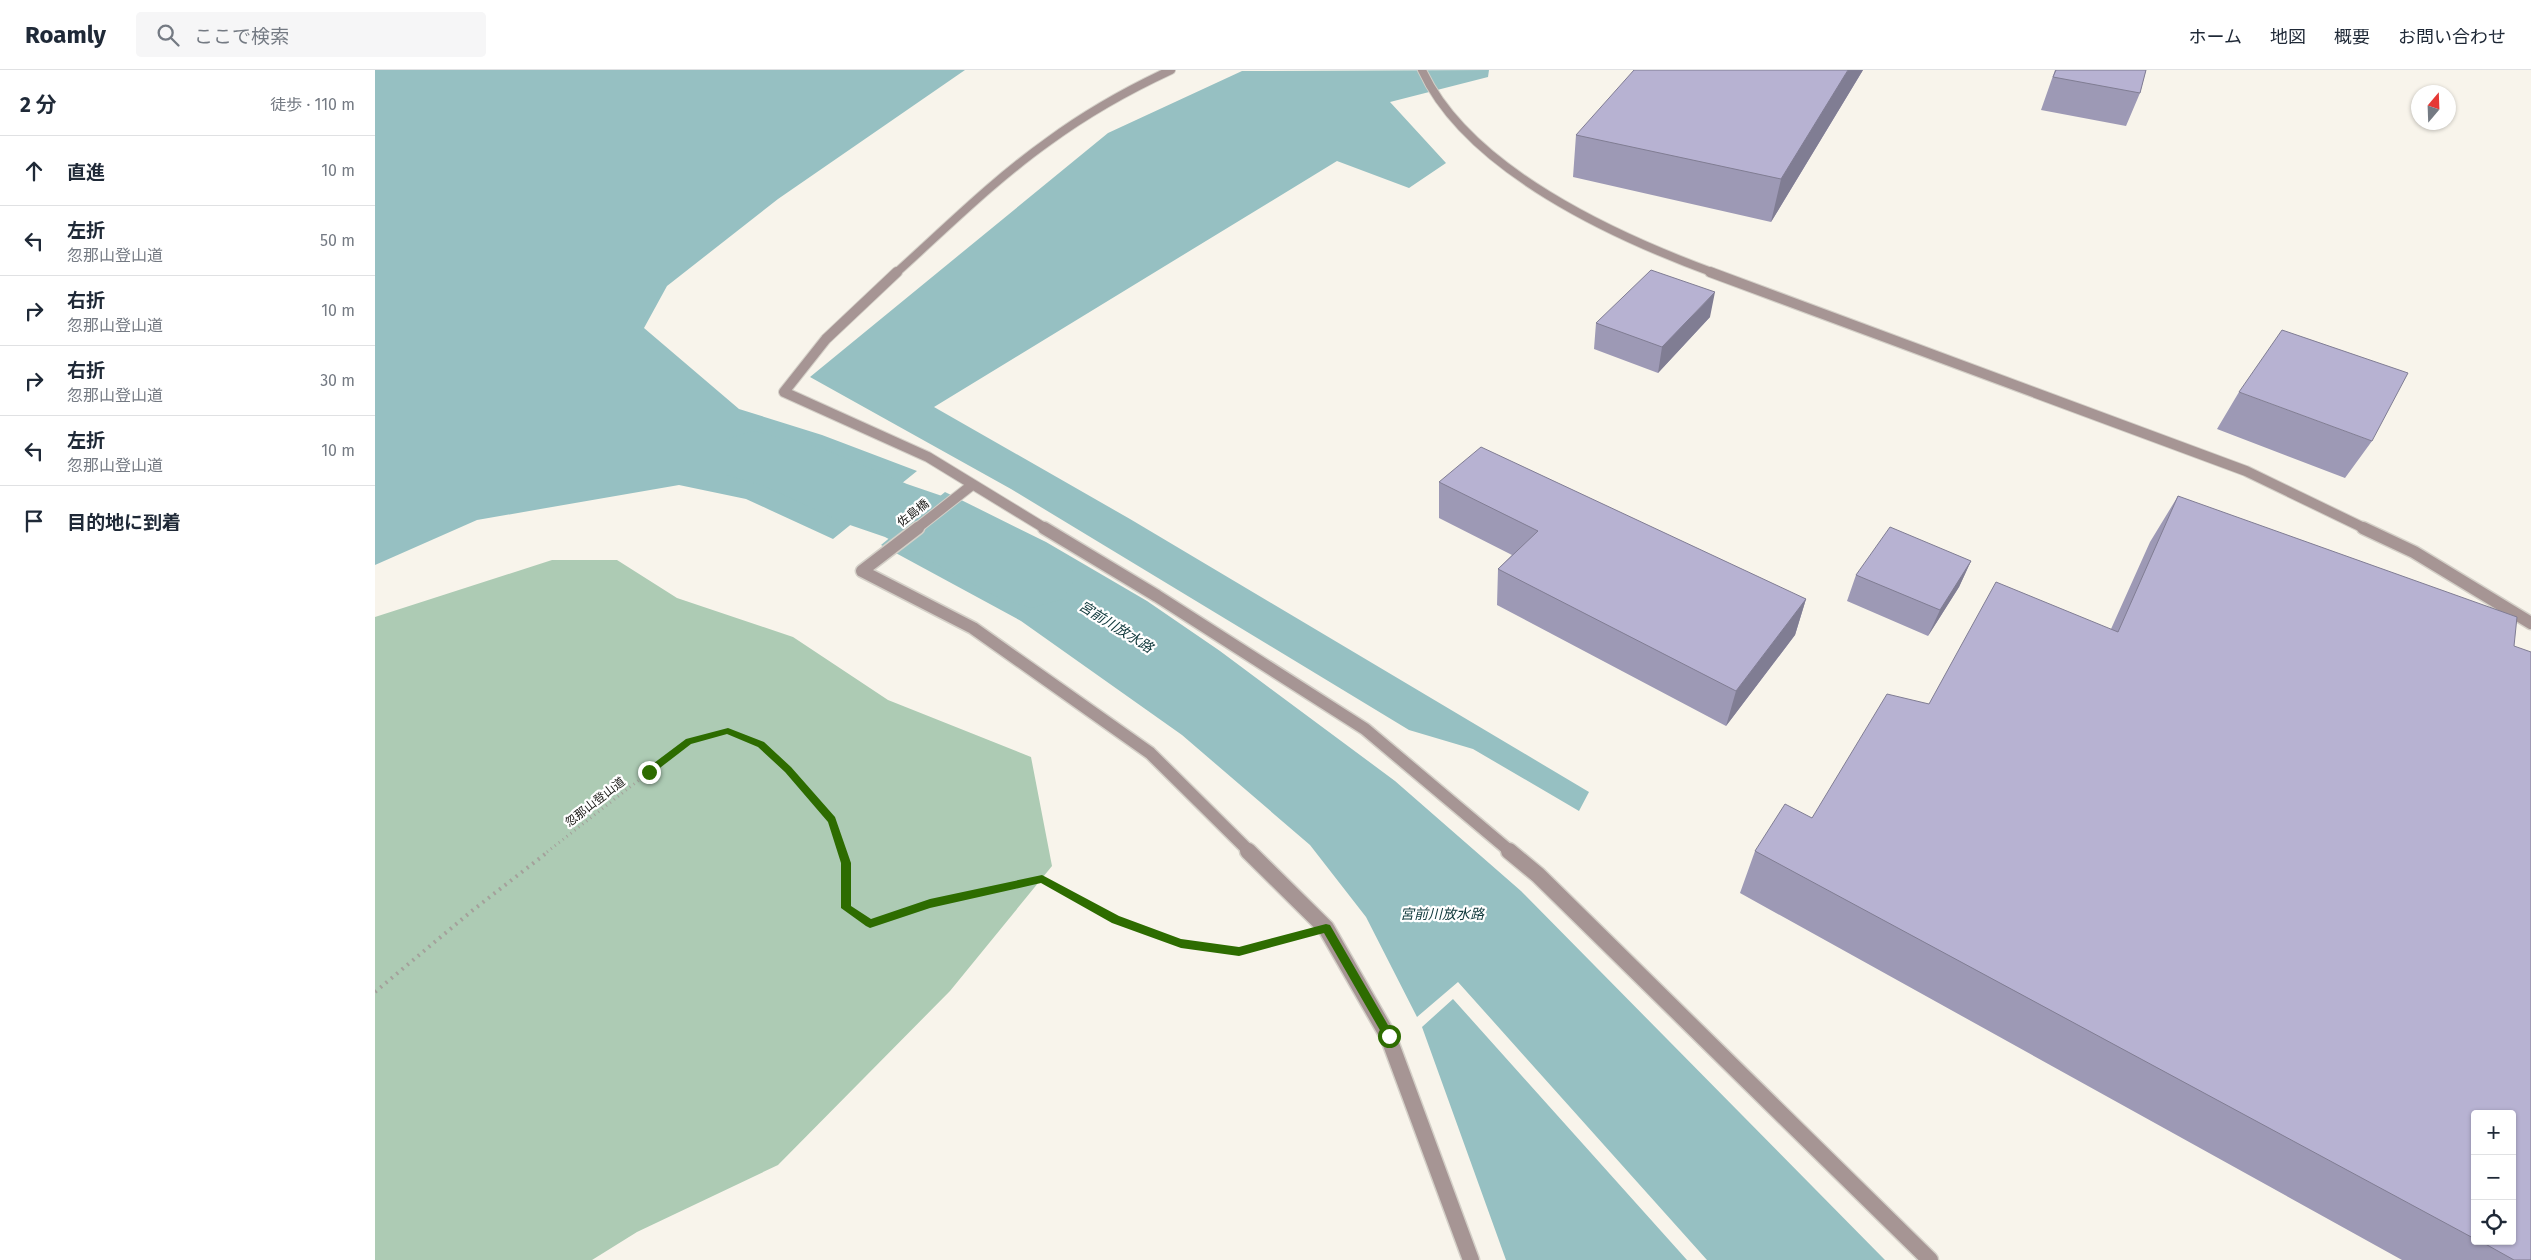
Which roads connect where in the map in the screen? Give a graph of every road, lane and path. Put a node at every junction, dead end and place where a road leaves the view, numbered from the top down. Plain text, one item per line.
1 (1171, 70) edge
2 (1422, 70) edge
3 (972, 485) junction
4 (2531, 622) edge
5 (1326, 928) junction
6 (375, 992) edge
7 (1471, 1260) edge
8 (1930, 1260) edge

1 - 3 street
2 - 4 street
3 - 5 street, 佐島橋
3 - 8 street
5 - 6 path, 忽那山登山道
5 - 7 street

